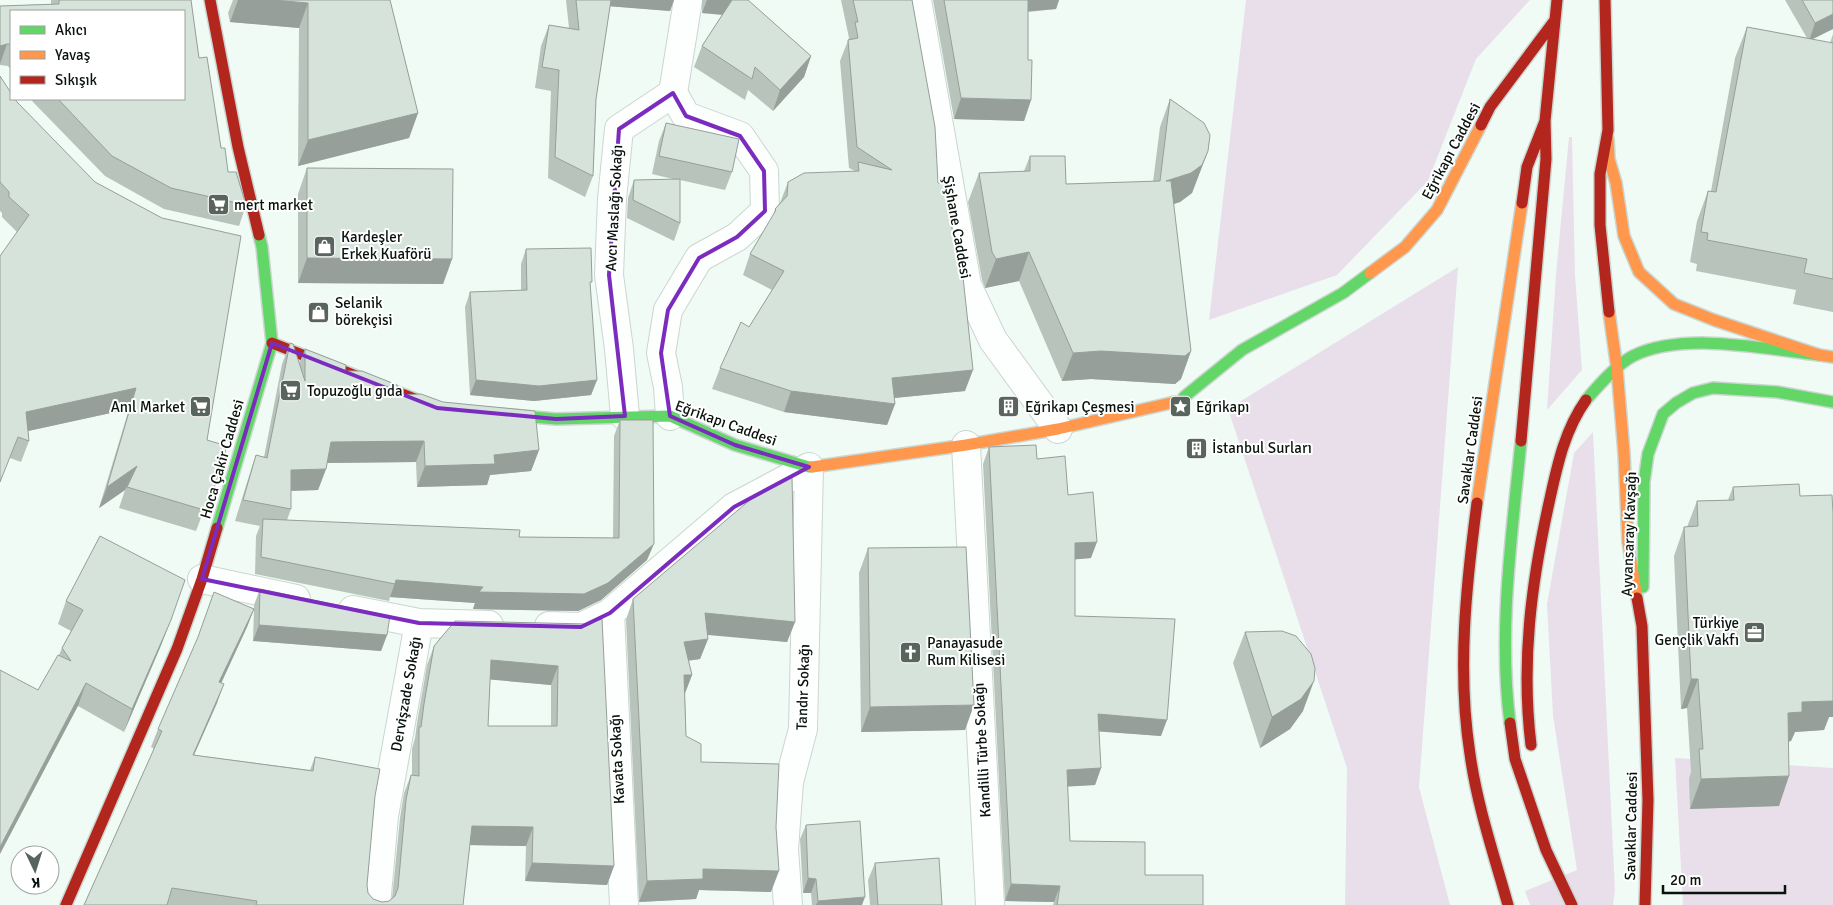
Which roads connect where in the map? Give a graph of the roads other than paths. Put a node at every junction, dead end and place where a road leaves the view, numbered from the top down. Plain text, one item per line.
1 (210, 0) edge
2 (688, 0) edge
3 (917, 0) edge
4 (1557, 0) edge
5 (1605, 0) edge
6 (1555, 20) junction
7 (673, 93) junction
8 (1545, 121) junction
9 (1608, 130) junction
10 (234, 240) edge
11 (262, 247) junction
12 (272, 343) junction
13 (1819, 355) junction
14 (1833, 357) edge
15 (1617, 369) junction
16 (1833, 402) edge
17 (447, 409) edge
18 (487, 413) edge
19 (625, 416) junction
20 (670, 416) junction
21 (1058, 429) junction
22 (966, 445) junction
23 (809, 467) junction
24 (202, 579) junction
25 (610, 613) junction
26 (419, 623) junction
27 (1642, 626) junction
28 (1532, 754) dead end
29 (1536, 783) dead end
30 (1546, 850) junction
31 (66, 905) edge
32 (376, 905) edge
33 (624, 905) edge
34 (788, 905) edge
35 (990, 905) edge
36 (1508, 905) edge
37 (1572, 905) edge
38 (1645, 905) edge

1 - 11 main road, Hoca Çakir Caddesi
2 - 7 street
3 - 21 street, Şişhane Caddesi
4 - 6 main road, Savaklar Caddesi
5 - 9 main road, Savaklar Caddesi
6 - 8 main road, Savaklar Caddesi
6 - 21 main road, Eğrikapı Caddesi
7 - 19 street, Avcı Maslağı Sokağı
7 - 20 street
8 - 30 main road
8 - 36 main road, Savaklar Caddesi
9 - 13 main road
9 - 15 main road, Savaklar Caddesi
10 - 11 street
11 - 12 main road, Hoca Çakir Caddesi
12 - 17 main road
12 - 24 main road, Hoca Çakir Caddesi
13 - 14 main road
13 - 15 main road
15 - 27 main road, Savaklar Caddesi
15 - 28 main road
16 - 27 main road, Ayvansaray Kavşağı
18 - 19 main road, Eğrikapı Caddesi
19 - 20 main road, Eğrikapı Caddesi
20 - 23 main road, Eğrikapı Caddesi
21 - 22 main road, Eğrikapı Caddesi
22 - 23 main road, Eğrikapı Caddesi
22 - 35 street, Kandilli Türbe Sokağı
23 - 25 street, Dervişzade Sokağı
23 - 34 street, Tandır Sokağı
24 - 26 street
24 - 31 main road, Hoca Çakir Caddesi
25 - 26 street, Dervişzade Sokağı
25 - 33 street, Kavata Sokağı
26 - 32 street, Dervişzade Sokağı
27 - 38 main road, Savaklar Caddesi
29 - 30 main road
30 - 37 main road

